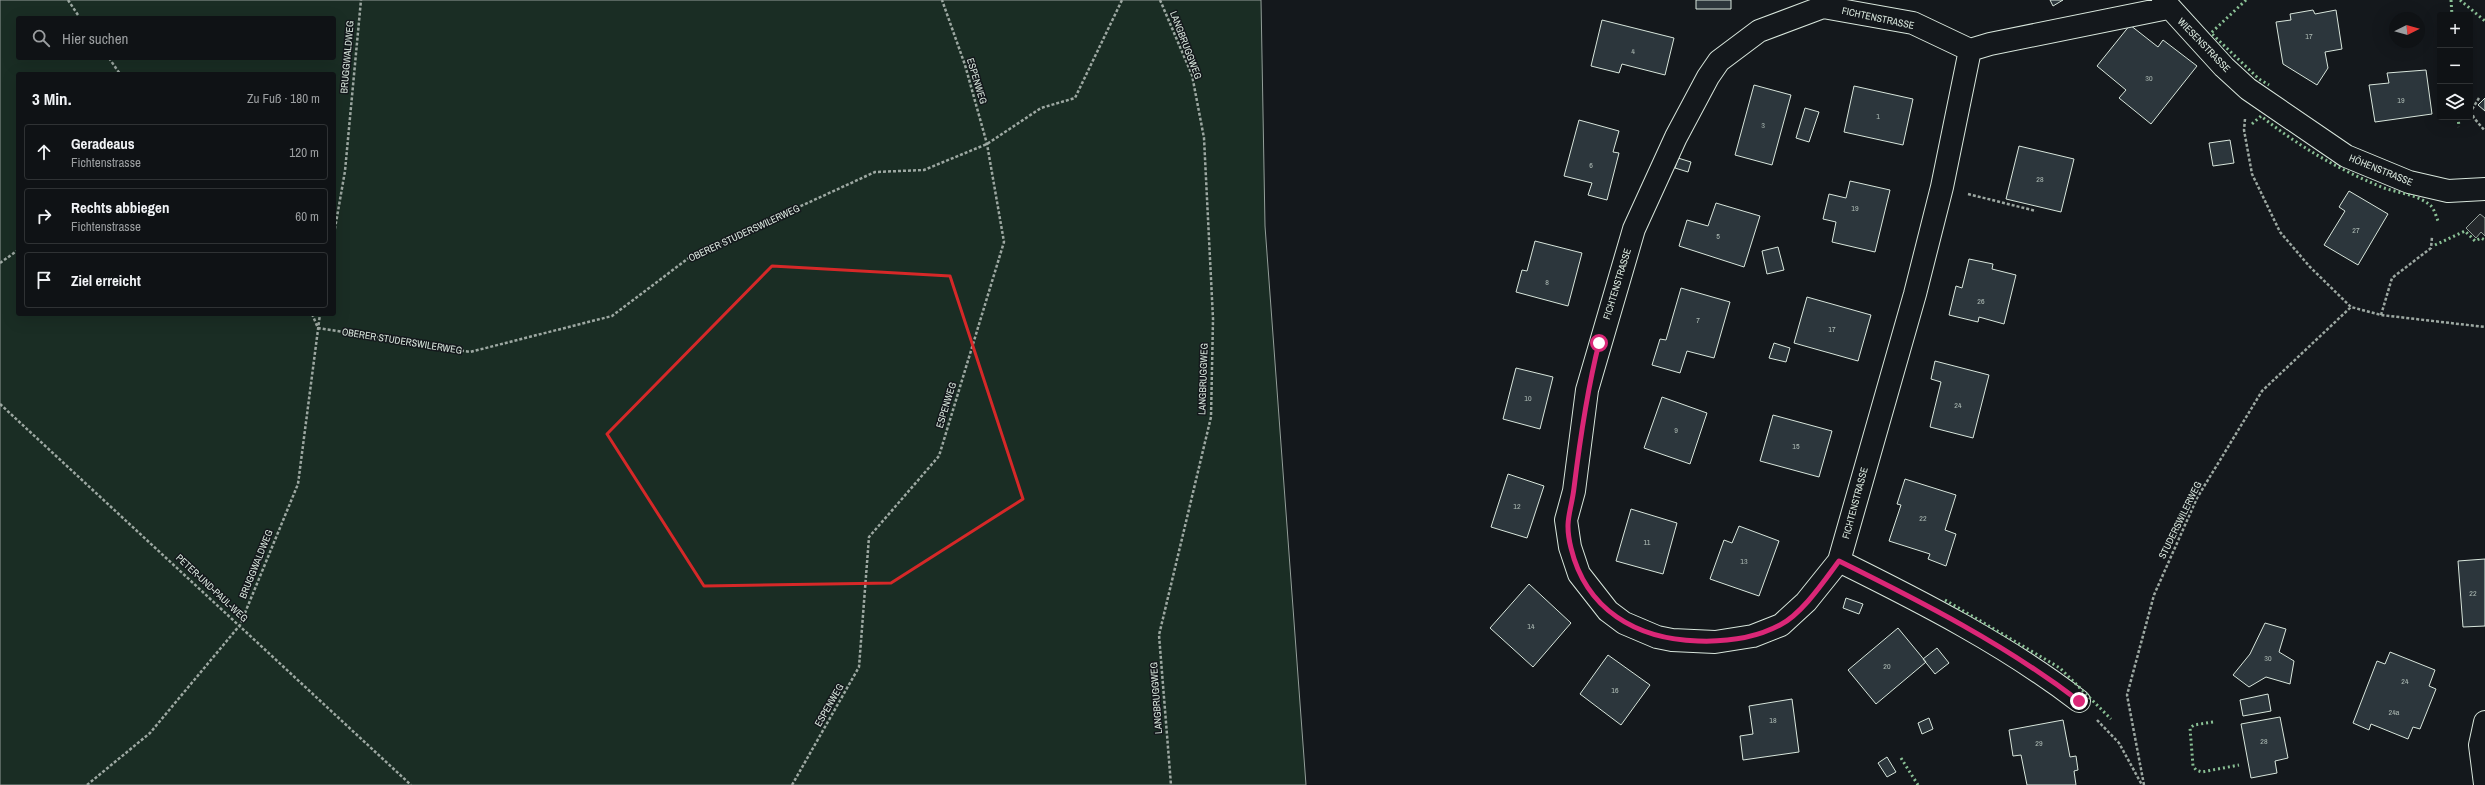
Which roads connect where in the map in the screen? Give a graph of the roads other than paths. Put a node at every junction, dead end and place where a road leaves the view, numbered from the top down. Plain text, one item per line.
1 (1800, 0) edge
2 (2165, 4) edge
3 (1823, 7) junction
4 (1970, 50) junction
5 (2248, 88) joint
6 (2485, 189) edge
7 (1839, 561) junction
8 (2079, 701) road end
9 (2485, 722) edge
10 (2485, 784) edge

1 - 3 street
2 - 4 street
2 - 5 street, WIESENSTRASSE
3 - 4 street, FICHTENSTRASSE
3 - 7 street, FICHTENSTRASSE
4 - 7 street, FICHTENSTRASSE
5 - 6 street, HÖHENSTRASSE
7 - 8 street
9 - 10 street

